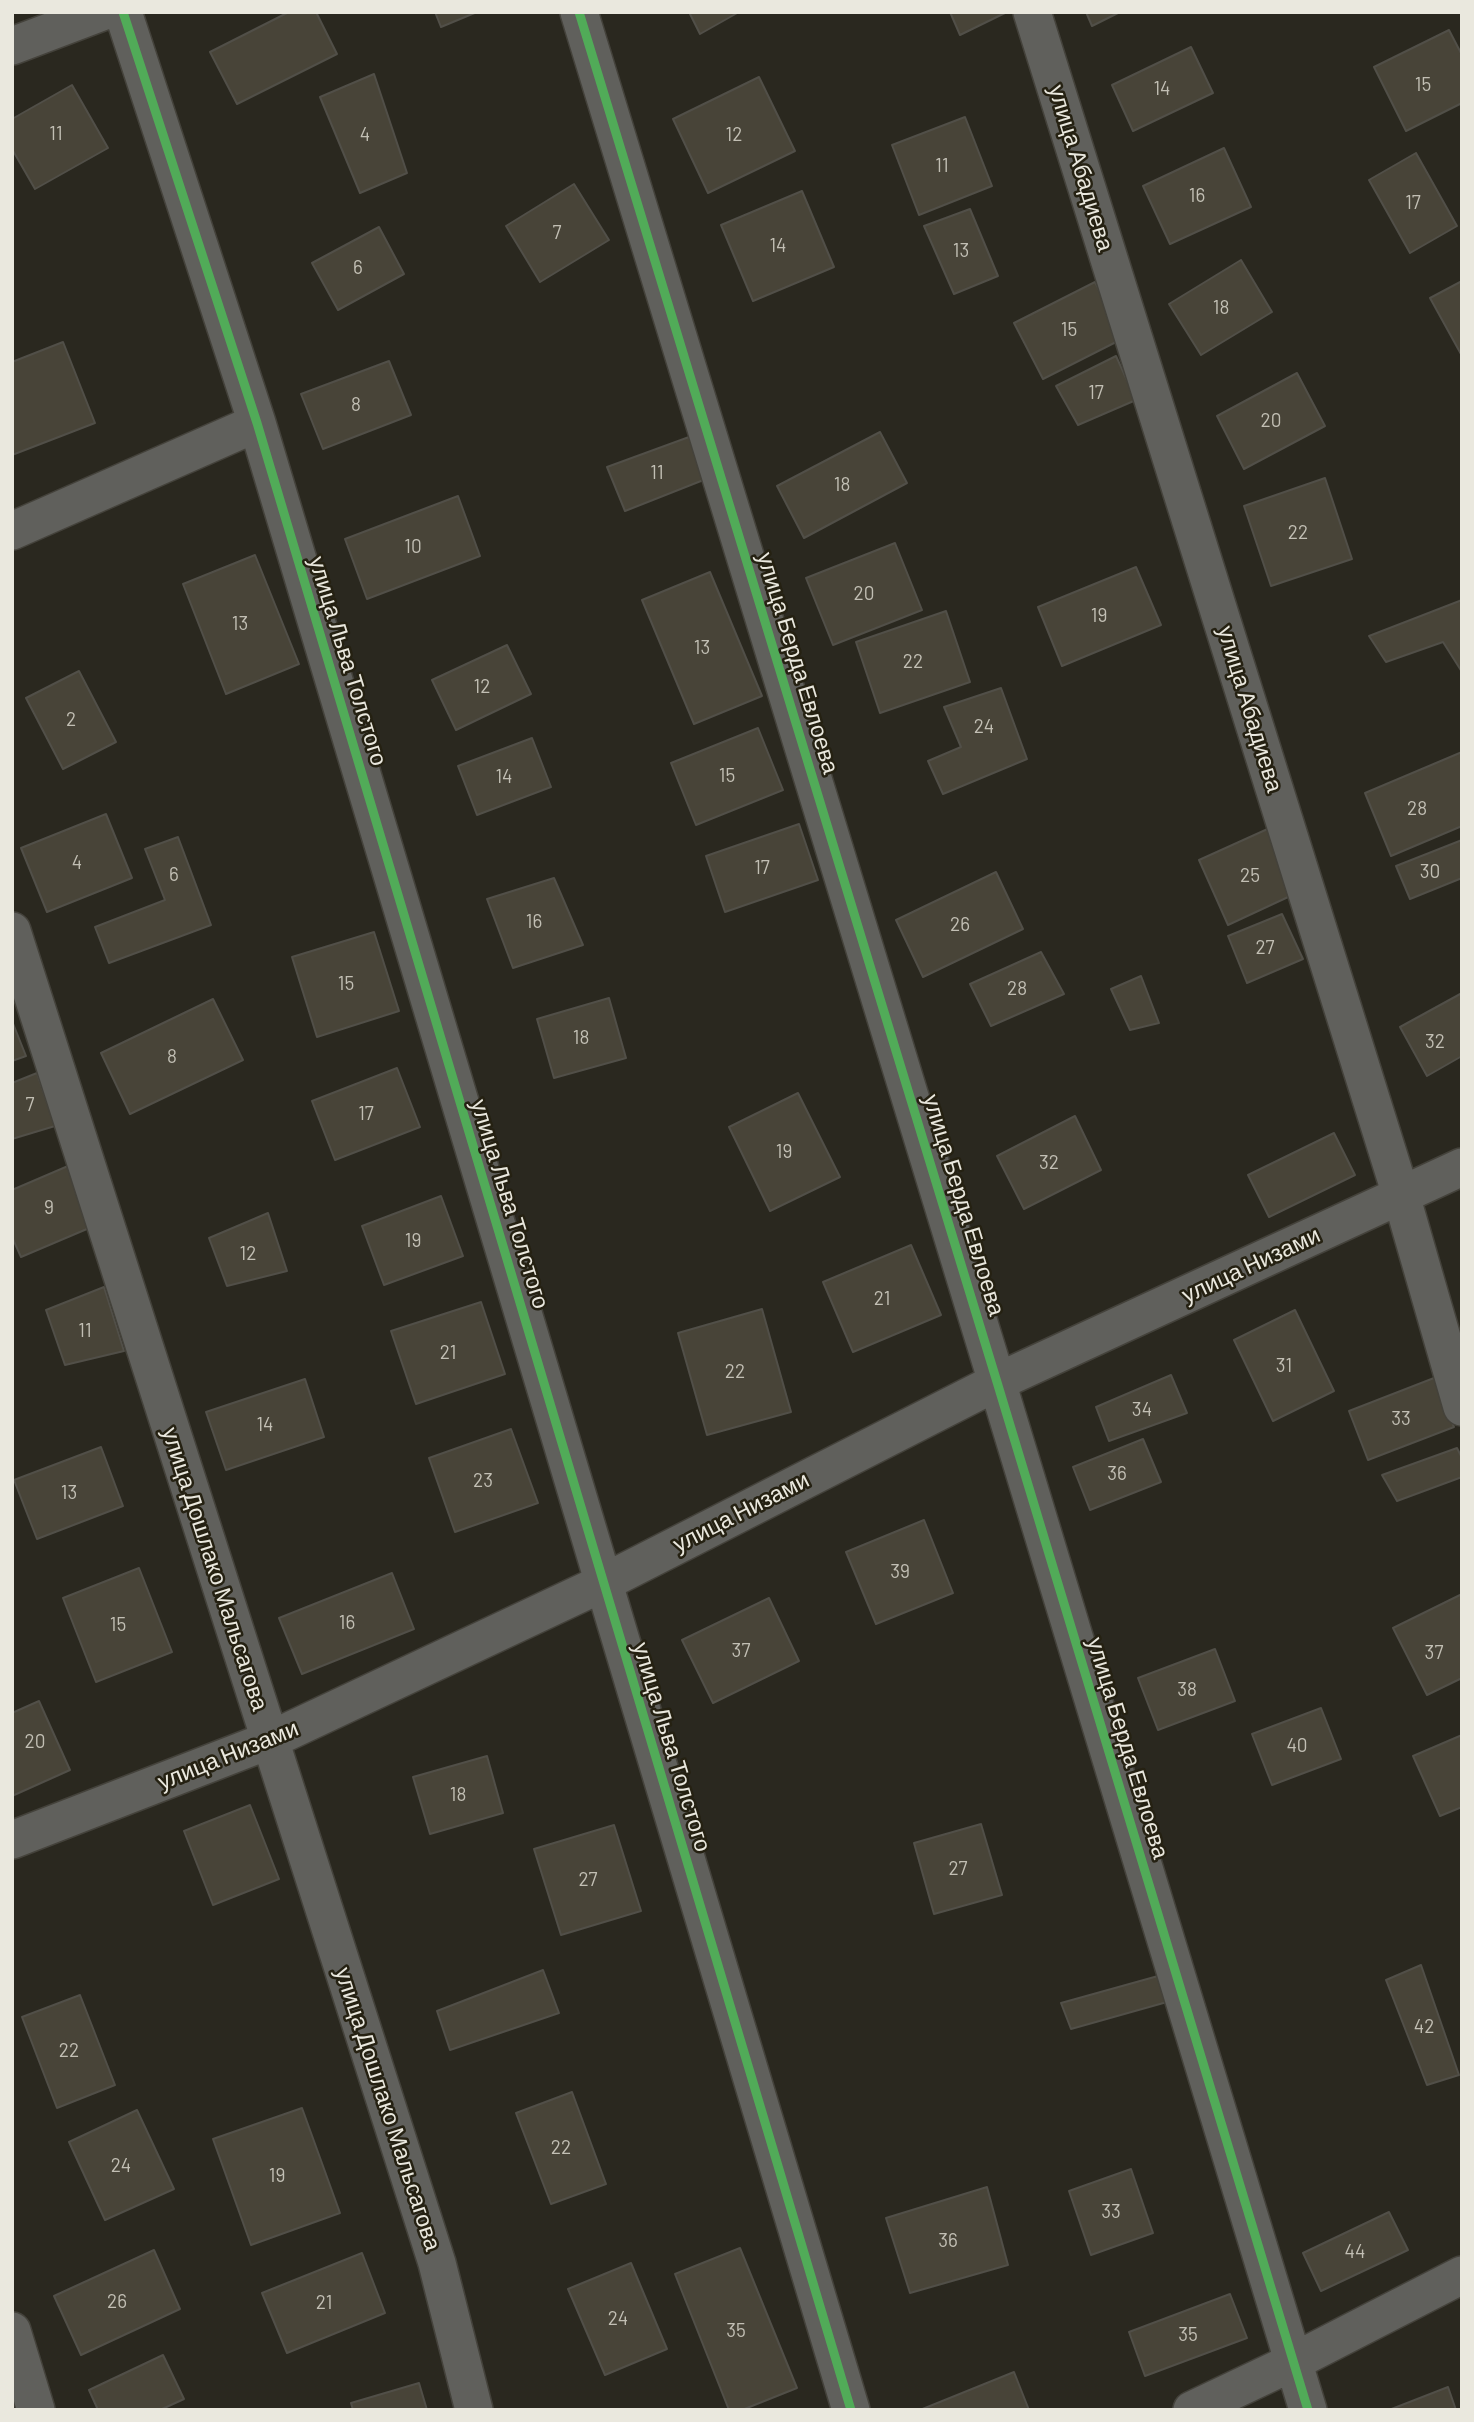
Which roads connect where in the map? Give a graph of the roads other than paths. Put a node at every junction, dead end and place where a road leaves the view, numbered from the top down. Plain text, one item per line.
1 (102, 12) edge
2 (123, 12) edge
3 (579, 12) edge
4 (1032, 12) edge
5 (12, 46) edge
6 (257, 423) junction
7 (12, 531) edge
8 (12, 931) edge
9 (1462, 1167) edge
10 (1401, 1195) junction
11 (997, 1382) junction
12 (1462, 1407) edge
13 (603, 1583) junction
14 (270, 1740) junction
15 (12, 1840) edge
16 (1462, 2275) edge
17 (12, 2331) edge
18 (1293, 2362) junction
19 (36, 2410) edge
20 (474, 2410) edge
21 (851, 2410) edge
22 (1192, 2410) edge
23 (1308, 2410) edge

1 - 5 street
2 - 6 street, улица Льва Толстого
3 - 11 street, улица Берда Евлоева
4 - 10 street, улица Абадиева
6 - 7 street
6 - 13 street, улица Льва Толстого
8 - 14 street, улица Дошлако Мальсагова
9 - 10 street, улица Низами
10 - 11 street, улица Низами
10 - 12 street, улица Абадиева
11 - 13 street, улица Низами
11 - 18 street, улица Берда Евлоева
13 - 14 street, улица Низами
13 - 21 street, улица Льва Толстого
14 - 15 street, улица Низами
14 - 20 street, улица Дошлако Мальсагова
16 - 18 street
17 - 19 street
18 - 22 street
18 - 23 street, улица Берда Евлоева

